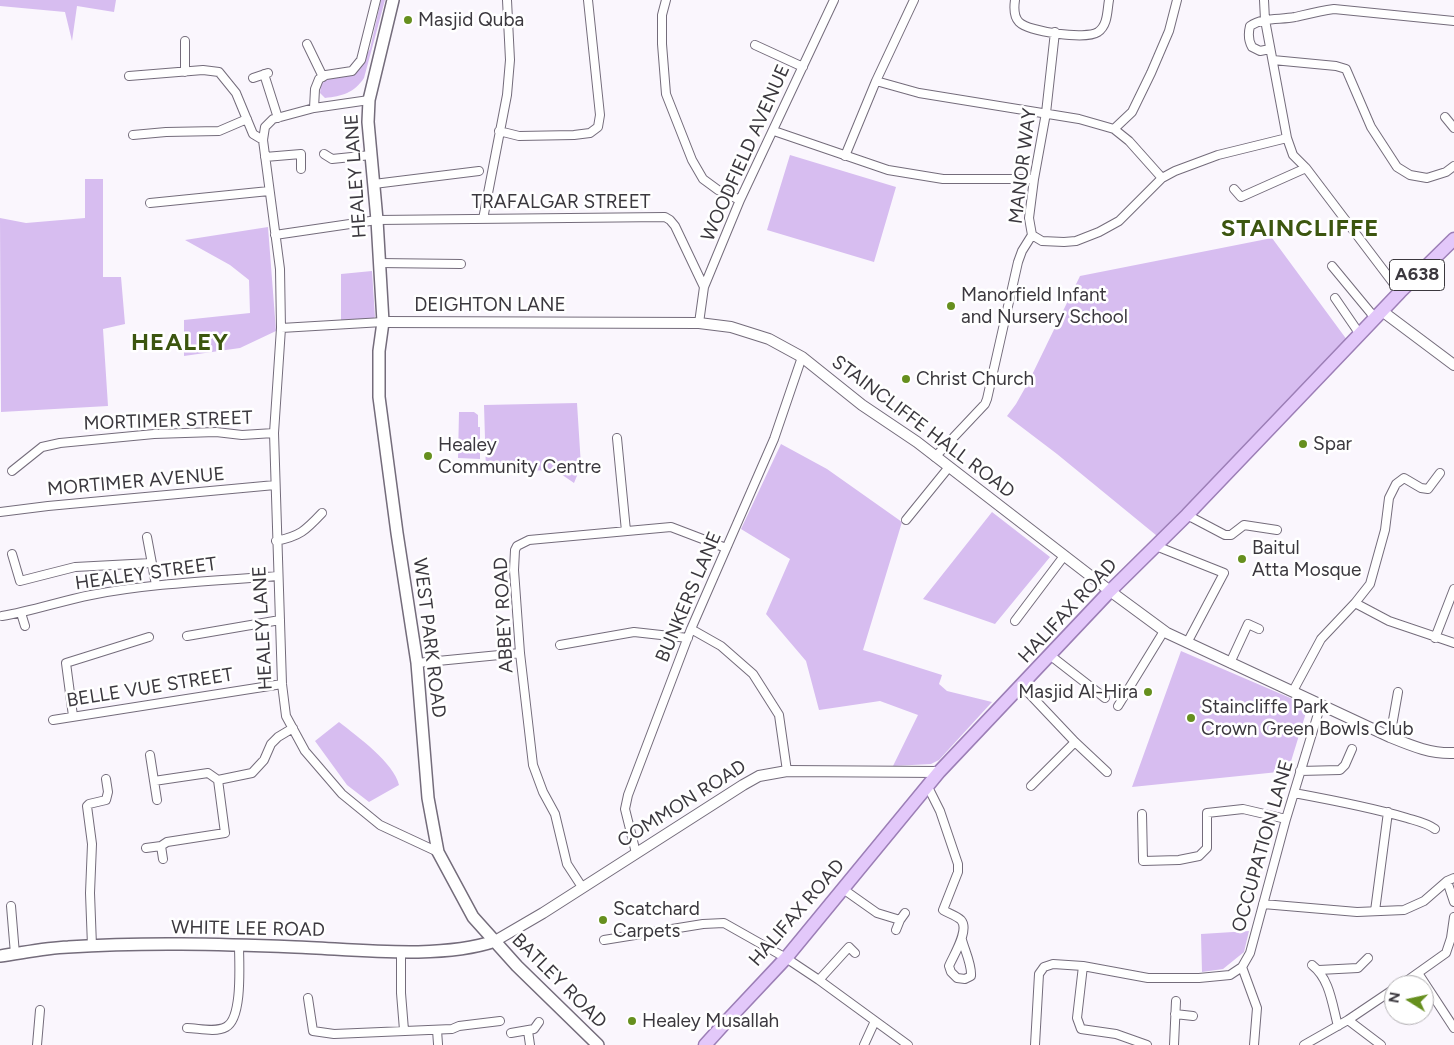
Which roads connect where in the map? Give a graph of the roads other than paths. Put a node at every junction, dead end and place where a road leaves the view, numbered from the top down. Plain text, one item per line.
1 (376, 0) edge
2 (393, 0) edge
3 (507, 0) edge
4 (588, 0) edge
5 (666, 0) edge
6 (834, 0) edge
7 (914, 0) edge
8 (1015, 0) edge
9 (1109, 0) edge
10 (1177, 0) edge
11 (1264, 0) edge
12 (1265, 20) junction
13 (1454, 21) edge
14 (1055, 32) junction
15 (185, 41) dead end
16 (307, 44) dead end
17 (755, 45) dead end
18 (1270, 49) junction
19 (1273, 60) junction
20 (803, 67) junction
21 (185, 72) junction
22 (129, 76) dead end
23 (323, 77) junction
24 (253, 78) dead end
25 (876, 81) junction
26 (369, 100) junction
27 (314, 108) junction
28 (1046, 113) junction
29 (1445, 117) dead end
30 (278, 118) junction
31 (247, 120) junction
32 (1454, 128) edge
33 (1114, 129) junction
34 (499, 131) junction
35 (774, 131) junction
36 (132, 135) dead end
37 (1287, 138) junction
38 (263, 140) junction
39 (324, 154) dead end
40 (371, 154) junction
41 (845, 156) junction
42 (265, 157) junction
43 (1454, 166) edge
44 (1306, 168) junction
45 (301, 169) dead end
46 (479, 171) dead end
47 (1162, 178) junction
48 (1034, 180) junction
49 (374, 184) junction
50 (1234, 189) dead end
51 (269, 191) junction
52 (740, 200) junction
53 (150, 203) dead end
54 (483, 219) junction
55 (377, 220) junction
56 (1032, 235) junction
57 (275, 236) junction
58 (1454, 239) edge
59 (379, 263) junction
60 (461, 264) dead end
61 (1332, 266) dead end
62 (704, 287) junction
63 (1400, 292) junction
64 (1334, 298) dead end
65 (1379, 315) junction
66 (383, 322) junction
67 (699, 323) junction
68 (281, 328) junction
69 (1359, 334) junction
70 (802, 357) junction
71 (1454, 364) edge
72 (274, 433) junction
73 (617, 438) dead end
74 (936, 457) junction
75 (949, 467) junction
76 (12, 471) dead end
77 (1440, 473) dead end
78 (274, 485) junction
79 (0, 512) edge
80 (322, 513) dead end
81 (1187, 515) junction
82 (906, 520) dead end
83 (1277, 530) dead end
84 (626, 531) junction
85 (147, 537) dead end
86 (276, 541) junction
87 (1156, 546) junction
88 (726, 548) junction
89 (12, 554) dead end
90 (1064, 556) junction
91 (151, 563) junction
92 (277, 576) junction
93 (156, 586) junction
94 (1454, 589) edge
95 (1110, 591) junction
96 (1355, 603) junction
97 (21, 613) junction
98 (2, 616) dead end
99 (280, 620) junction
100 (1015, 621) dead end
101 (24, 626) dead end
102 (691, 629) junction
103 (1259, 629) dead end
104 (1164, 631) junction
105 (187, 636) dead end
106 (149, 637) dead end
107 (688, 638) junction
108 (1435, 638) junction
109 (1187, 643) junction
110 (1454, 643) edge
111 (560, 645) dead end
112 (520, 653) junction
113 (1051, 656) junction
114 (417, 663) junction
115 (1230, 663) junction
116 (282, 684) junction
117 (1022, 686) junction
118 (1293, 692) junction
119 (1398, 692) dead end
120 (1104, 698) dead end
121 (1320, 704) junction
122 (1118, 706) dead end
123 (73, 716) junction
124 (53, 720) dead end
125 (293, 728) junction
126 (1390, 737) junction
127 (1075, 742) junction
128 (1352, 748) dead end
129 (1454, 753) edge
130 (150, 755) dead end
131 (786, 771) junction
132 (1300, 771) junction
133 (939, 772) junction
134 (1107, 772) dead end
135 (106, 779) dead end
136 (218, 780) junction
137 (154, 782) junction
138 (1031, 786) dead end
139 (928, 787) junction
140 (1294, 793) junction
141 (157, 800) dead end
142 (1388, 812) junction
143 (1142, 814) dead end
144 (1286, 820) junction
145 (1435, 829) dead end
146 (161, 846) junction
147 (146, 848) dead end
148 (438, 852) junction
149 (636, 853) junction
150 (163, 859) dead end
151 (1450, 879) edge
152 (582, 887) junction
153 (843, 889) junction
154 (1454, 902) edge
155 (1263, 904) junction
156 (11, 906) dead end
157 (1375, 912) junction
158 (905, 913) dead end
159 (1454, 917) edge
160 (900, 920) junction
161 (896, 930) dead end
162 (604, 940) dead end
163 (962, 940) junction
164 (495, 941) junction
165 (239, 945) junction
166 (92, 946) junction
167 (401, 951) junction
168 (855, 952) dead end
169 (15, 954) junction
170 (0, 956) edge
171 (786, 958) junction
172 (1368, 958) dead end
173 (1312, 965) dead end
174 (1083, 966) junction
175 (1242, 967) junction
176 (1319, 970) junction
177 (1418, 973) junction
178 (1415, 975) edge
179 (819, 980) junction
180 (1384, 996) edge
181 (308, 998) dead end
182 (1176, 1001) dead end
183 (40, 1010) dead end
184 (1175, 1014) junction
185 (1193, 1016) dead end
186 (1348, 1020) junction
187 (500, 1021) dead end
188 (874, 1021) junction
189 (539, 1022) dead end
190 (1338, 1026) junction
191 (187, 1028) dead end
192 (1454, 1028) edge
193 (404, 1030) junction
194 (437, 1030) junction
195 (528, 1031) junction
196 (511, 1033) dead end
197 (895, 1036) junction
198 (438, 1044) edge
199 (37, 1045) edge
200 (530, 1045) edge
201 (598, 1045) edge
202 (705, 1045) edge
203 (864, 1045) edge
204 (896, 1045) edge
205 (908, 1045) edge
206 (1035, 1045) edge
207 (1147, 1045) edge
208 (1174, 1045) edge
209 (1254, 1045) edge
210 (1304, 1045) edge
211 (1380, 1045) edge

1 - 23 street
2 - 26 main road, HEALEY LANE
3 - 34 street
4 - 34 street
5 - 52 street
6 - 20 street, WOODFIELD AVENUE
7 - 25 street
8 - 14 street
9 - 14 street
10 - 33 street
11 - 12 street
12 - 13 street
12 - 18 street
12 - 18 street
14 - 28 street, MANOR WAY
15 - 21 street
16 - 23 street
17 - 20 street
18 - 19 street
19 - 37 street
19 - 43 street
20 - 35 street, WOODFIELD AVENUE
21 - 22 street
21 - 31 street
23 - 27 street
24 - 30 street
25 - 28 street
25 - 41 street
26 - 27 street
26 - 40 main road, HEALEY LANE
27 - 30 street
28 - 33 street
28 - 48 street, MANOR WAY
29 - 32 street
30 - 38 street
31 - 36 street
31 - 38 street
33 - 47 street
34 - 54 street
35 - 41 street
35 - 52 street, WOODFIELD AVENUE
37 - 44 street
37 - 47 street
38 - 42 street, HEALEY LANE
39 - 40 street
40 - 49 main road, HEALEY LANE
41 - 48 street
42 - 45 street
42 - 51 street, HEALEY LANE
44 - 50 street
44 - 63 street
46 - 49 street
47 - 56 street
48 - 56 street, MANOR WAY
49 - 55 main road, HEALEY LANE
51 - 53 street
51 - 57 street, HEALEY LANE
52 - 62 street, WOODFIELD AVENUE
54 - 55 street, TRAFALGAR STREET
54 - 62 street, TRAFALGAR STREET
55 - 57 street, TRAFALGAR STREET
55 - 59 main road, HEALEY LANE
56 - 74 street, MANOR WAY
57 - 68 street, HEALEY LANE
58 - 63 main road, HALIFAX ROAD / A638
59 - 60 street
59 - 66 main road, HEALEY LANE
61 - 65 street
62 - 67 street, WOODFIELD AVENUE
63 - 65 main road, HALIFAX ROAD / A638
64 - 69 street
65 - 69 main road, HALIFAX ROAD / A638
65 - 71 street
66 - 67 street, DEIGHTON LANE
66 - 68 street, DEIGHTON LANE
66 - 114 main road, WEST PARK ROAD
67 - 70 street, STAINCLIFFE HALL ROAD
68 - 72 street, HEALEY LANE
69 - 81 main road, HALIFAX ROAD / A638
70 - 74 street, STAINCLIFFE HALL ROAD
70 - 88 street, BUNKERS LANE
72 - 76 street, MORTIMER STREET
72 - 78 street, HEALEY LANE
73 - 84 street
74 - 75 street, STAINCLIFFE HALL ROAD
75 - 82 street
75 - 90 street, STAINCLIFFE HALL ROAD
77 - 96 street
78 - 79 street, MORTIMER AVENUE
78 - 86 street, HEALEY LANE
80 - 86 street
81 - 83 street
81 - 87 main road, HALIFAX ROAD / A638
84 - 88 street, ABBEY ROAD
84 - 112 street, ABBEY ROAD
85 - 91 street
86 - 92 street, HEALEY LANE
87 - 95 main road, HALIFAX ROAD / A638
87 - 109 street
88 - 102 street, BUNKERS LANE
89 - 91 street
90 - 95 street, STAINCLIFFE HALL ROAD
90 - 100 street
91 - 93 street
92 - 93 street, HEALEY STREET
92 - 99 street, HEALEY LANE
93 - 97 street, HEALEY STREET
94 - 108 street
95 - 104 street, STAINCLIFFE HALL ROAD
95 - 113 main road, HALIFAX ROAD / A638
96 - 108 street
96 - 118 street
97 - 98 street, HEALEY STREET
97 - 101 street
99 - 105 street
99 - 116 street, HEALEY LANE
102 - 107 street, BUNKERS LANE
102 - 131 street
103 - 115 street
104 - 109 street, STAINCLIFFE HALL ROAD
104 - 122 street
106 - 123 street
107 - 111 street
107 - 149 street, BUNKERS LANE
108 - 110 street
109 - 115 street, STAINCLIFFE HALL ROAD
112 - 114 street
112 - 152 street, ABBEY ROAD
113 - 117 main road, HALIFAX ROAD / A638
113 - 120 street
114 - 148 main road, WEST PARK ROAD
115 - 118 street, STAINCLIFFE HALL ROAD
116 - 123 street, BELLE VUE STREET
116 - 125 street, HEALEY LANE
117 - 127 street
117 - 133 main road, HALIFAX ROAD / A638
118 - 121 street, STAINCLIFFE HALL ROAD
119 - 126 street
121 - 126 street, STAINCLIFFE HALL ROAD
121 - 132 street, OCCUPATION LANE
123 - 124 street, BELLE VUE STREET
125 - 136 street
125 - 148 street, HEALEY LANE
126 - 129 street, STAINCLIFFE HALL ROAD
127 - 134 street
127 - 138 street
128 - 132 street
130 - 137 street
131 - 133 street, COMMON ROAD
131 - 149 street, COMMON ROAD
132 - 140 street, OCCUPATION LANE
133 - 139 main road, HALIFAX ROAD / A638
135 - 166 street
136 - 137 street
136 - 146 street
137 - 141 street
139 - 153 main road, HALIFAX ROAD / A638
139 - 163 street
140 - 142 street
140 - 144 street, OCCUPATION LANE
142 - 145 street
142 - 157 street
143 - 144 street
144 - 155 street, OCCUPATION LANE
146 - 147 street
146 - 150 street
148 - 164 main road, WEST PARK ROAD
149 - 152 street, COMMON ROAD
151 - 154 street
151 - 157 street
152 - 164 street, COMMON ROAD
153 - 160 street
153 - 171 main road, HALIFAX ROAD / A638
155 - 157 street
155 - 175 street, OCCUPATION LANE
156 - 169 street
158 - 160 street
159 - 177 street
160 - 161 street
162 - 171 street
163 - 163 street
164 - 167 main road, WHITE LEE ROAD
164 - 201 main road, BATLEY ROAD
165 - 166 main road, WHITE LEE ROAD
165 - 167 main road, WHITE LEE ROAD
165 - 191 street
166 - 169 main road, WHITE LEE ROAD
167 - 193 street
168 - 179 street
169 - 170 main road, WHITE LEE ROAD
171 - 179 street
171 - 202 main road, HALIFAX ROAD / A638
172 - 176 street
173 - 176 street
174 - 175 street
174 - 206 street
174 - 207 street
175 - 209 street
176 - 190 street
177 - 178 street
177 - 192 street
179 - 188 street
180 - 186 street
181 - 193 street
182 - 184 street
183 - 199 street
184 - 185 street
184 - 208 street
186 - 190 street
186 - 211 street
187 - 194 street
188 - 197 street
188 - 203 street
189 - 195 street
190 - 210 street
193 - 194 street
194 - 198 street
195 - 196 street
195 - 200 street
197 - 204 street
197 - 205 street

